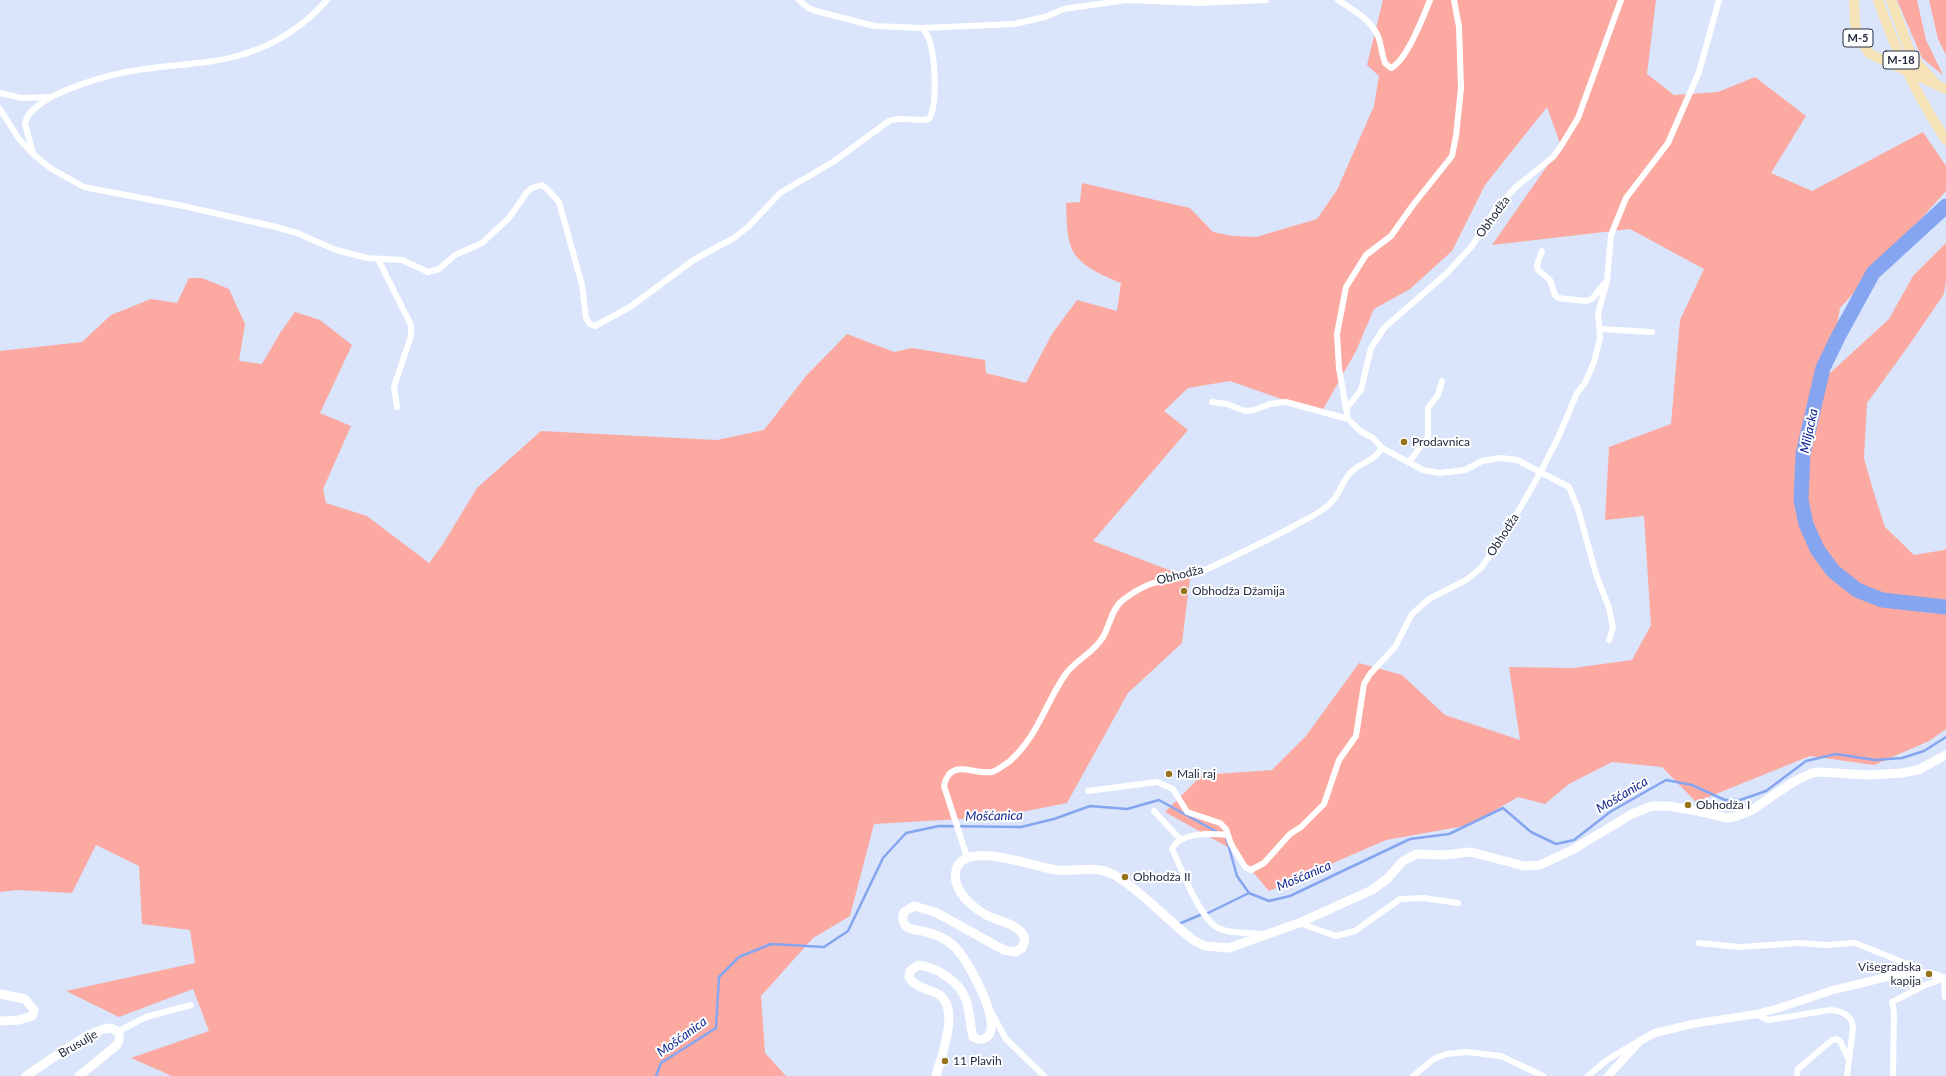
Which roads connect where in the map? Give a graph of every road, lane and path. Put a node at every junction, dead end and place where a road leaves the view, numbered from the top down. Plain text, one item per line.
1 (326, 0) edge
2 (799, 0) edge
3 (1266, 0) edge
4 (1338, 0) edge
5 (1430, 0) edge
6 (1454, 0) edge
7 (1621, 0) edge
8 (1719, 0) edge
9 (1854, 0) edge
10 (1878, 0) edge
11 (1892, 2) edge
12 (923, 28) junction
13 (1936, 85) junction
14 (1946, 90) edge
15 (0, 93) edge
16 (49, 97) junction
17 (0, 109) edge
18 (1946, 140) edge
19 (34, 155) junction
20 (1542, 251) dead end
21 (378, 259) junction
22 (1607, 281) junction
23 (1600, 329) junction
24 (1652, 332) dead end
25 (1442, 381) dead end
26 (1212, 402) dead end
27 (397, 407) dead end
28 (1346, 409) junction
29 (1348, 419) junction
30 (1382, 448) junction
31 (1409, 462) junction
32 (1540, 473) junction
33 (1609, 640) dead end
34 (1946, 755) edge
35 (1088, 791) dead end
36 (1154, 811) dead end
37 (1228, 835) junction
38 (1180, 839) junction
39 (966, 857) junction
40 (1458, 903) dead end
41 (1300, 923) junction
42 (1272, 934) junction
43 (1699, 943) dead end
44 (1919, 974) joint
45 (1935, 975) dead end
46 (1945, 979) edge
47 (0, 994) edge
48 (1946, 996) edge
49 (191, 1005) dead end
50 (990, 1010) junction
51 (1756, 1014) junction
52 (0, 1021) edge
53 (117, 1032) junction
54 (1640, 1041) junction
55 (1848, 1060) junction
56 (26, 1076) edge
57 (79, 1076) edge
58 (936, 1076) edge
59 (1044, 1076) edge
60 (1413, 1076) edge
61 (1542, 1076) edge
62 (1588, 1076) edge
63 (1608, 1076) edge
64 (1797, 1076) edge
65 (1847, 1076) edge
66 (1893, 1076) edge

1 - 16 street
2 - 12 street
3 - 12 street
4 - 5 street
6 - 28 street
7 - 28 street, Obhodža
8 - 22 street, Obhodža
9 - 13 main road, M-5
10 - 18 main road, M-18
11 - 13 main road, M-5
12 - 21 street
13 - 14 main road, M-5
15 - 16 street
16 - 19 street
17 - 19 street
19 - 21 street
20 - 22 street
21 - 27 street
22 - 23 street, Obhodža
23 - 24 street
23 - 32 street, Obhodža
25 - 31 street
26 - 29 street
28 - 29 street
29 - 30 street
30 - 31 street
30 - 39 street, Obhodža
31 - 32 street
32 - 33 street
32 - 37 street, Obhodža
34 - 41 main road
35 - 37 street, Obhodža
36 - 38 street
37 - 38 street
38 - 42 street
39 - 42 main road
39 - 50 main road
40 - 41 street
41 - 42 main road
43 - 44 street
44 - 51 street
45 - 46 street
46 - 48 street
46 - 66 street
47 - 52 main road
49 - 53 street
50 - 58 main road
50 - 59 street
51 - 54 street
51 - 55 street
53 - 56 main road, Brusulje
53 - 57 main road, Brusulje
54 - 62 street
54 - 63 street
55 - 64 street
55 - 65 street
60 - 61 street

